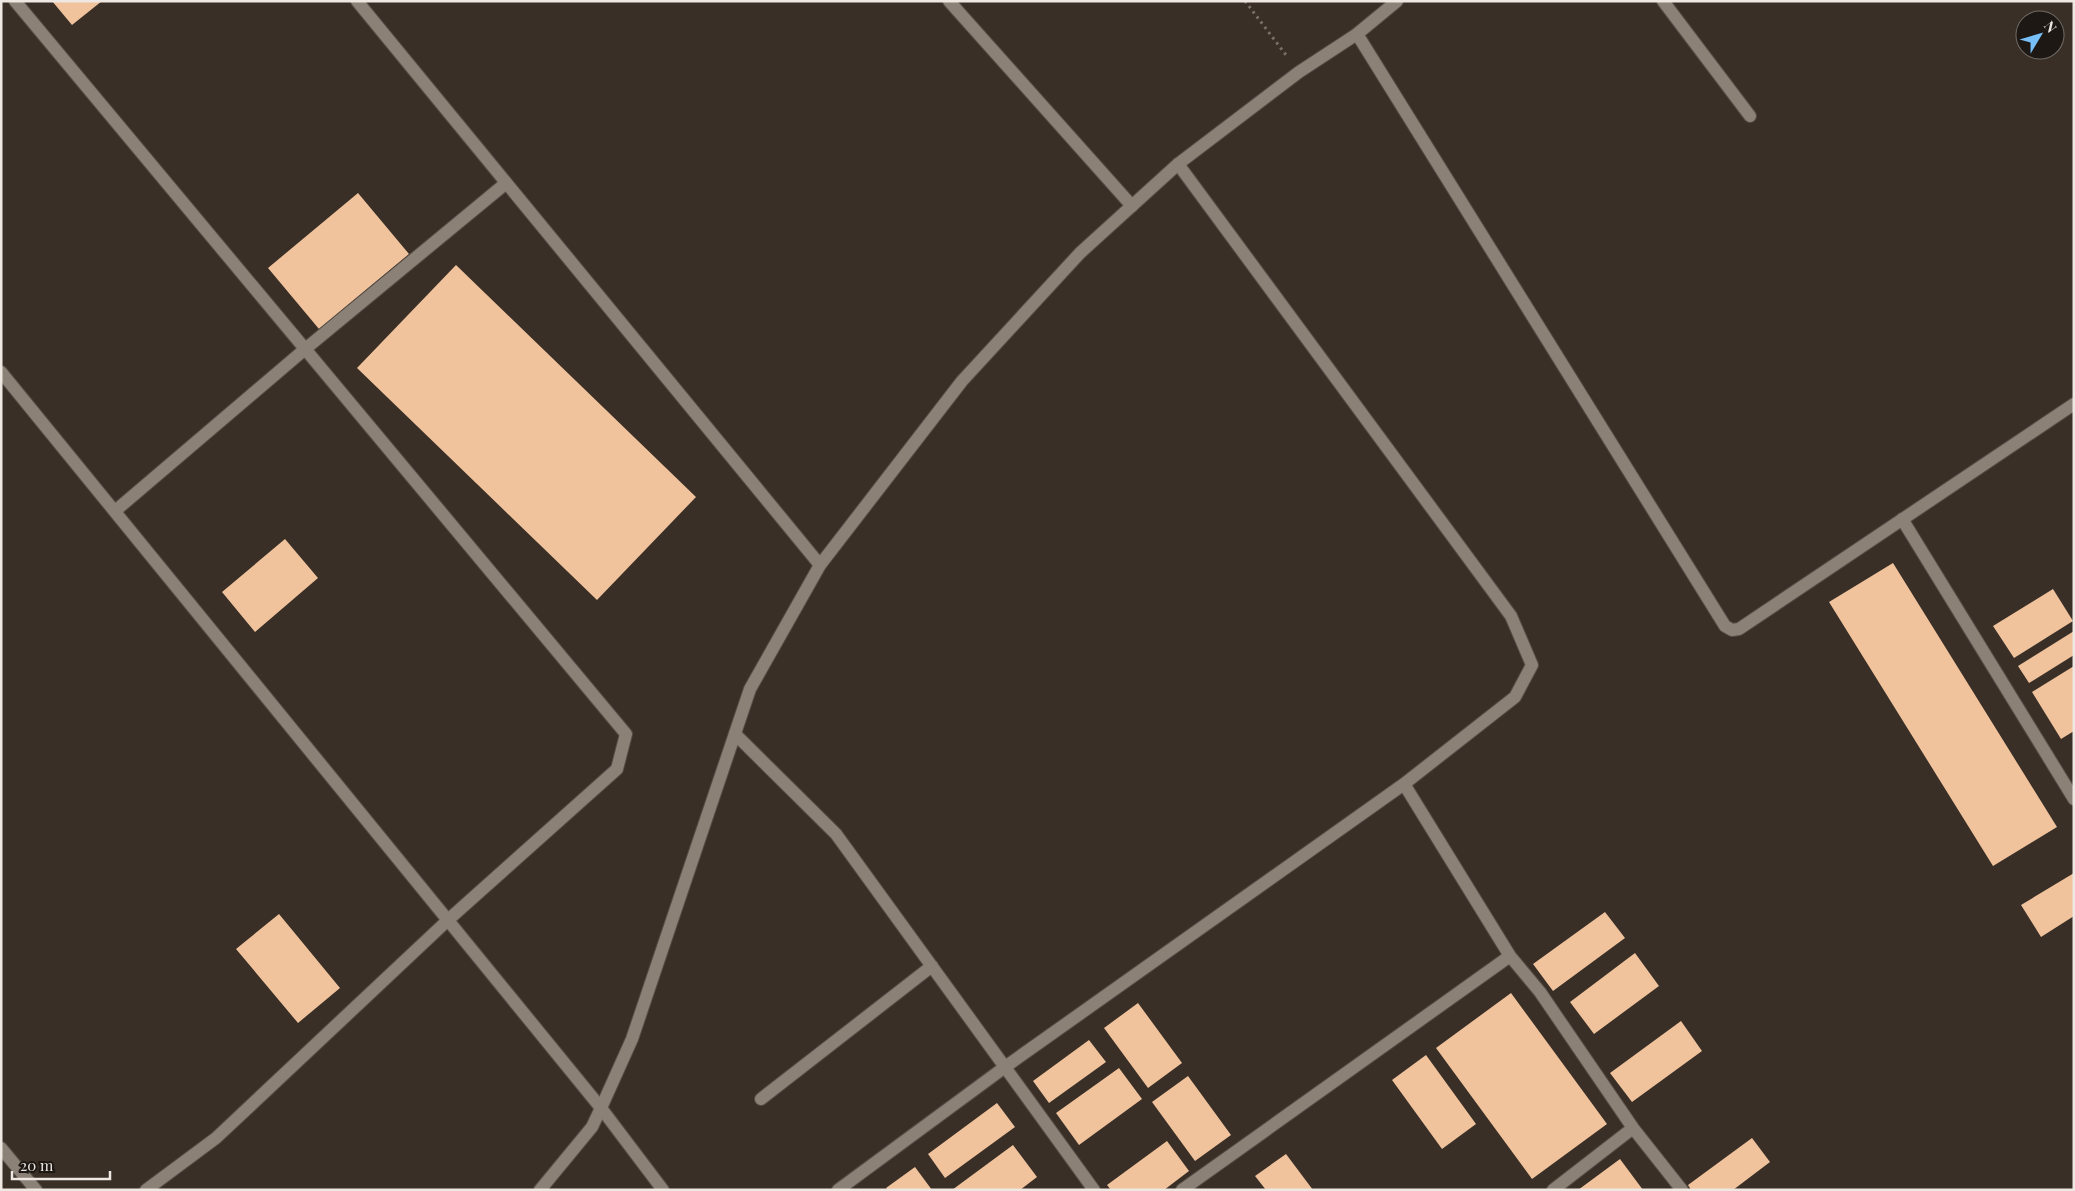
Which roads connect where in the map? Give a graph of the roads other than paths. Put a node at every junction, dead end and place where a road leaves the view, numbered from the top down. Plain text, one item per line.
1 (15, 1) edge
2 (357, 1) edge
3 (949, 1) edge
4 (1397, 1) edge
5 (1663, 1) edge
6 (1357, 34) junction
7 (1750, 116) dead end
8 (1178, 164) junction
9 (505, 184) junction
10 (1132, 206) junction
11 (304, 350) junction
12 (1, 372) edge
13 (2074, 404) edge
14 (115, 511) junction
15 (1902, 519) junction
16 (820, 565) junction
17 (735, 734) junction
18 (1404, 784) junction
19 (2074, 799) edge
20 (448, 920) junction
21 (1510, 956) junction
22 (932, 966) junction
23 (1005, 1068) junction
24 (761, 1099) dead end
25 (601, 1108) junction
26 (1632, 1128) junction
27 (1, 1148) edge
28 (36, 1190) edge
29 (146, 1190) edge
30 (540, 1190) edge
31 (663, 1190) edge
32 (838, 1190) edge
33 (1094, 1190) edge
34 (1182, 1190) edge
35 (1553, 1190) edge
36 (1682, 1190) edge

1 - 11 street
2 - 9 street
3 - 10 street
4 - 6 street
5 - 7 street
6 - 8 street
6 - 15 street
8 - 10 street
8 - 18 street
9 - 11 street
9 - 16 street
10 - 16 street
11 - 14 street
11 - 20 street
12 - 14 street
13 - 15 street
14 - 20 street
15 - 19 street
16 - 17 street
17 - 22 street
17 - 25 street
18 - 21 street
18 - 23 street
20 - 25 street
20 - 29 street
21 - 26 street
21 - 34 street
22 - 23 street
22 - 24 street
23 - 32 street
23 - 33 street
25 - 30 street
25 - 31 street
26 - 35 street
26 - 36 street
27 - 28 street

